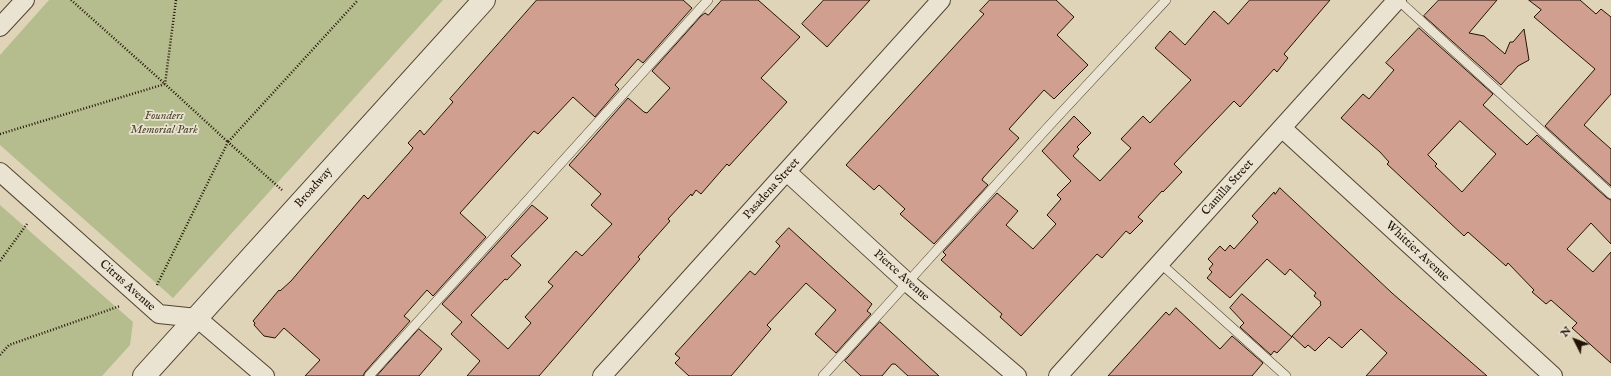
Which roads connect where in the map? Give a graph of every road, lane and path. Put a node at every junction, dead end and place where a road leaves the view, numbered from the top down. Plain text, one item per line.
1 (24, 0) edge
2 (71, 0) edge
3 (176, 0) edge
4 (358, 0) edge
5 (484, 0) edge
6 (708, 0) edge
7 (941, 0) edge
8 (1166, 0) edge
9 (1398, 0) edge
10 (0, 27) edge
11 (165, 84) junction
12 (1282, 128) junction
13 (0, 134) edge
14 (228, 142) junction
15 (0, 172) edge
16 (787, 172) junction
17 (1611, 194) edge
18 (299, 205) junction
19 (40, 208) junction
20 (0, 261) edge
21 (1160, 263) junction
22 (908, 283) junction
23 (139, 297) junction
24 (197, 318) junction
25 (0, 355) edge
26 (144, 376) edge
27 (265, 376) edge
28 (368, 376) edge
29 (602, 376) edge
30 (823, 376) edge
31 (1017, 376) edge
32 (1058, 376) edge
33 (1286, 376) edge
34 (1553, 376) edge

1 - 10 street
2 - 11 path
3 - 11 path
4 - 14 path
5 - 18 street, Broadway
6 - 28 lane
7 - 16 street, Pasadena Street
8 - 22 lane
9 - 12 street, Camilla Street
9 - 17 lane
11 - 13 path
11 - 14 path
12 - 21 street, Camilla Street
12 - 34 street, Whittier Avenue
14 - 18 path
14 - 23 path
15 - 19 street, Citrus Avenue
16 - 22 street, Pierce Avenue
16 - 29 street, Pasadena Street
18 - 24 street, Broadway
19 - 20 path
19 - 23 street, Citrus Avenue
21 - 32 street, Camilla Street
21 - 33 lane
22 - 30 lane
22 - 31 street, Pierce Avenue
23 - 24 street, Citrus Avenue
23 - 25 path
24 - 26 street, Broadway
24 - 27 street

